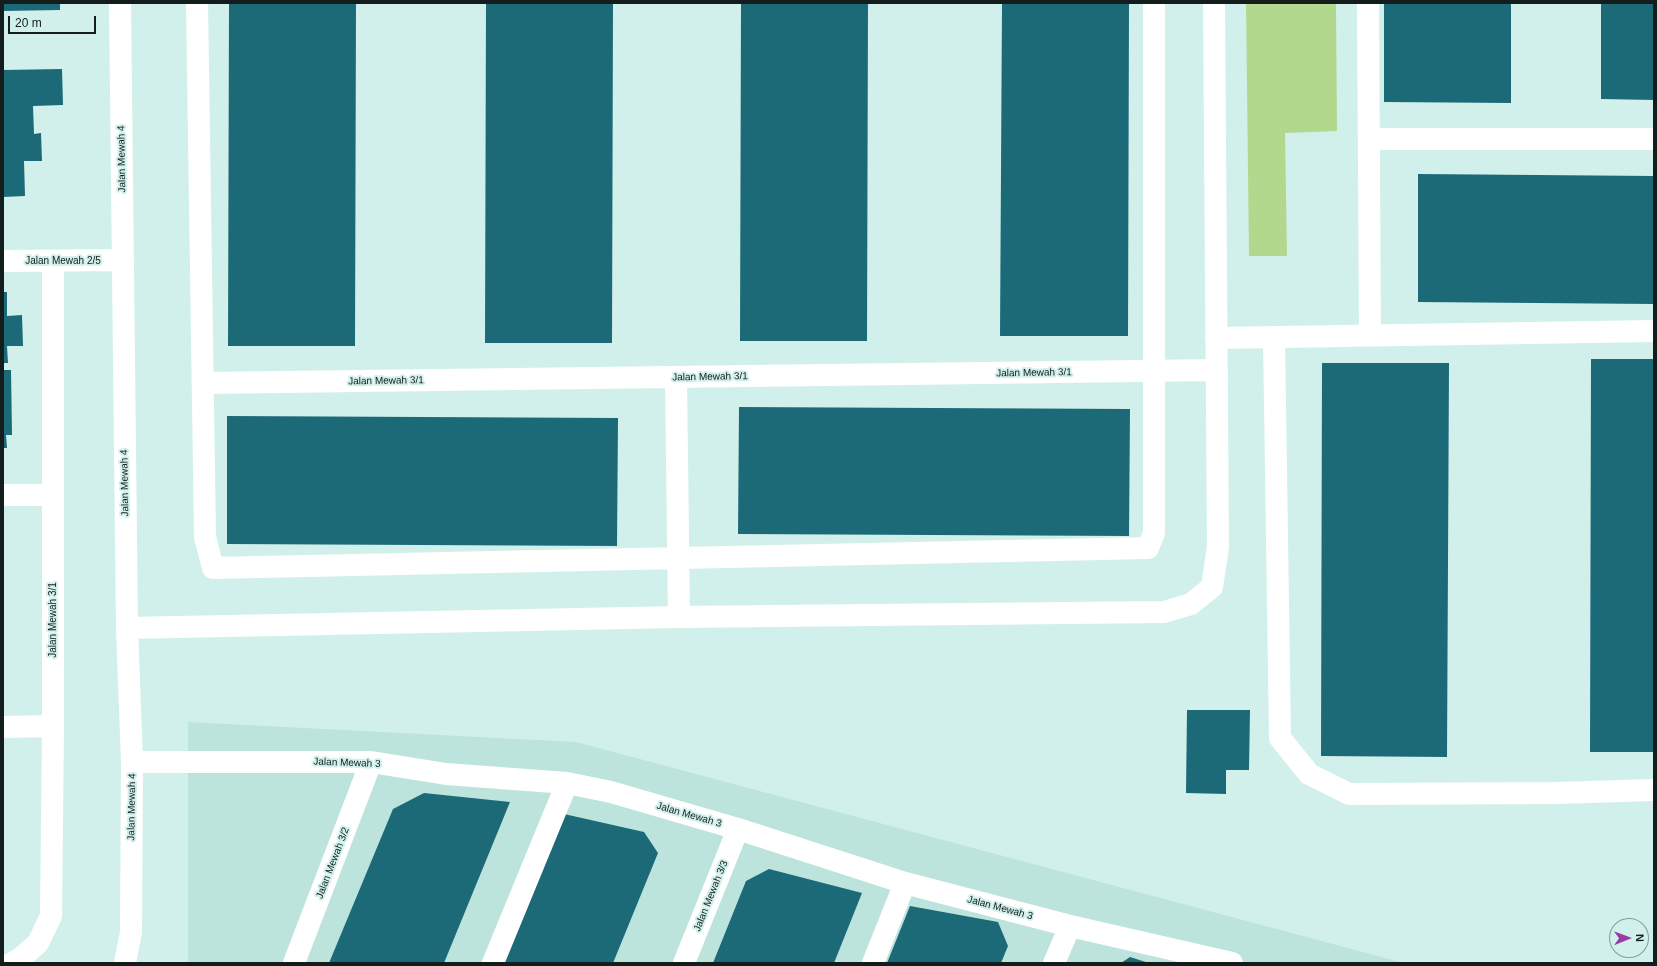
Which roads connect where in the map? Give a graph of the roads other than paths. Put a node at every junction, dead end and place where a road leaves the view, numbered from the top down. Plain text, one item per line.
1 (120, 3) edge
2 (196, 3) edge
3 (1154, 3) edge
4 (1214, 3) edge
5 (1368, 3) edge
6 (1369, 139) junction
7 (1654, 139) edge
8 (123, 260) junction
9 (3, 261) edge
10 (53, 261) junction
11 (1654, 331) edge
12 (1370, 336) junction
13 (1274, 337) junction
14 (1216, 338) junction
15 (1217, 370) junction
16 (1154, 372) junction
17 (676, 377) junction
18 (203, 383) junction
19 (3, 495) edge
20 (53, 495) junction
21 (678, 558) junction
22 (679, 617) junction
23 (127, 628) junction
24 (53, 726) junction
25 (3, 727) edge
26 (132, 762) junction
27 (371, 762) junction
28 (567, 783) junction
29 (1654, 790) edge
30 (738, 829) junction
31 (905, 883) junction
32 (1070, 926) junction
33 (12, 963) edge
34 (125, 963) edge
35 (294, 963) edge
36 (493, 963) edge
37 (684, 963) edge
38 (873, 963) edge
39 (1054, 963) edge
40 (1232, 963) edge

1 - 8 street, Jalan Mewah 4
2 - 18 street
3 - 16 street
4 - 14 street
5 - 6 street
6 - 7 street
6 - 12 street
8 - 10 street, Jalan Mewah 2/5
8 - 23 street, Jalan Mewah 4
9 - 10 street, Jalan Mewah 2/5
10 - 20 street, Jalan Mewah 3/1
11 - 12 street
12 - 13 street
13 - 14 street
13 - 29 street
14 - 15 street
15 - 16 street, Jalan Mewah 3/1
15 - 22 street
16 - 17 street, Jalan Mewah 3/1
16 - 21 street
17 - 18 street, Jalan Mewah 3/1
17 - 21 street
18 - 21 street
19 - 20 street
20 - 24 street, Jalan Mewah 3/1
21 - 22 street
22 - 23 street
23 - 26 street, Jalan Mewah 4
24 - 25 street
24 - 33 street, Jalan Mewah 3/1
26 - 27 street, Jalan Mewah 3
26 - 34 street, Jalan Mewah 4
27 - 28 street, Jalan Mewah 3
27 - 35 street, Jalan Mewah 3/2
28 - 30 street, Jalan Mewah 3
28 - 36 street
30 - 31 street, Jalan Mewah 3
30 - 37 street, Jalan Mewah 3/3
31 - 32 street, Jalan Mewah 3
31 - 38 street
32 - 39 street
32 - 40 street, Jalan Mewah 3

